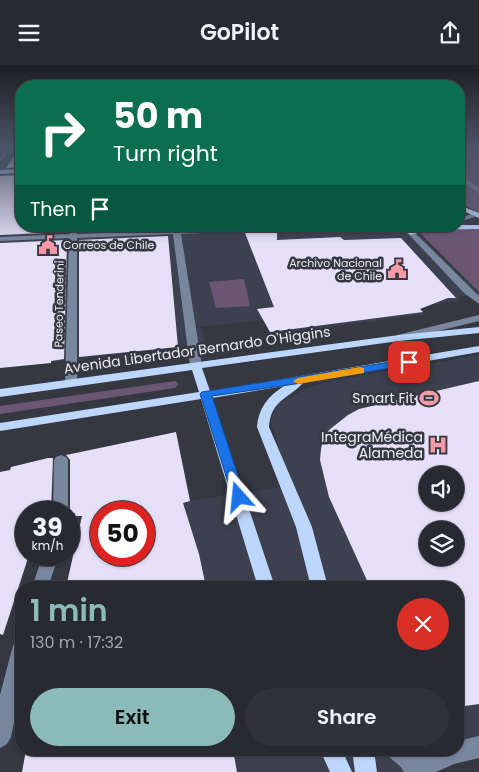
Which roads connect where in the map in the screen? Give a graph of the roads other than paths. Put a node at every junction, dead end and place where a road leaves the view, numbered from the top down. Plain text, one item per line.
1 (465, 180) edge
2 (479, 191) edge
3 (465, 210) edge
4 (477, 215) edge
5 (465, 227) edge
6 (479, 227) edge
7 (65, 232) edge
8 (74, 232) edge
9 (176, 232) edge
10 (414, 232) edge
11 (411, 233) joint
12 (0, 239) edge
13 (479, 301) edge
14 (479, 318) edge
15 (479, 330) edge
16 (399, 337) junction
17 (479, 349) edge
18 (196, 365) junction
19 (302, 380) junction
20 (71, 383) junction
21 (0, 393) edge
22 (205, 394) junction
23 (0, 427) edge
24 (61, 460) dead end
25 (61, 501) edge
26 (47, 566) edge
27 (42, 581) edge
28 (265, 581) edge
29 (318, 581) edge
30 (15, 674) edge
31 (0, 737) edge
32 (479, 747) edge
33 (464, 750) edge
34 (334, 756) edge
35 (364, 756) edge
36 (404, 756) edge
37 (443, 756) edge
38 (341, 772) edge
39 (366, 772) edge
40 (416, 772) edge

1 - 2 street
3 - 4 main road
5 - 6 main road
7 - 12 street
8 - 20 street, Paseo Tenderini
9 - 18 street
10 - 11 main road
11 - 13 street
14 - 16 street, Avenida Libertador Bernardo O'Higgins
15 - 16 main road, Avenida Libertador Bernardo O'Higgins
16 - 18 main road, Avenida Libertador Bernardo O'Higgins
17 - 19 main road
18 - 20 main road, Avenida Libertador Bernardo O'Higgins
18 - 22 main road
19 - 22 main road
19 - 29 main road
20 - 21 main road, Avenida Libertador Bernardo O'Higgins
22 - 23 main road
22 - 28 main road
24 - 25 street
26 - 27 street
30 - 31 street
32 - 33 street
34 - 38 main road
35 - 39 main road
36 - 40 street
37 - 40 street

